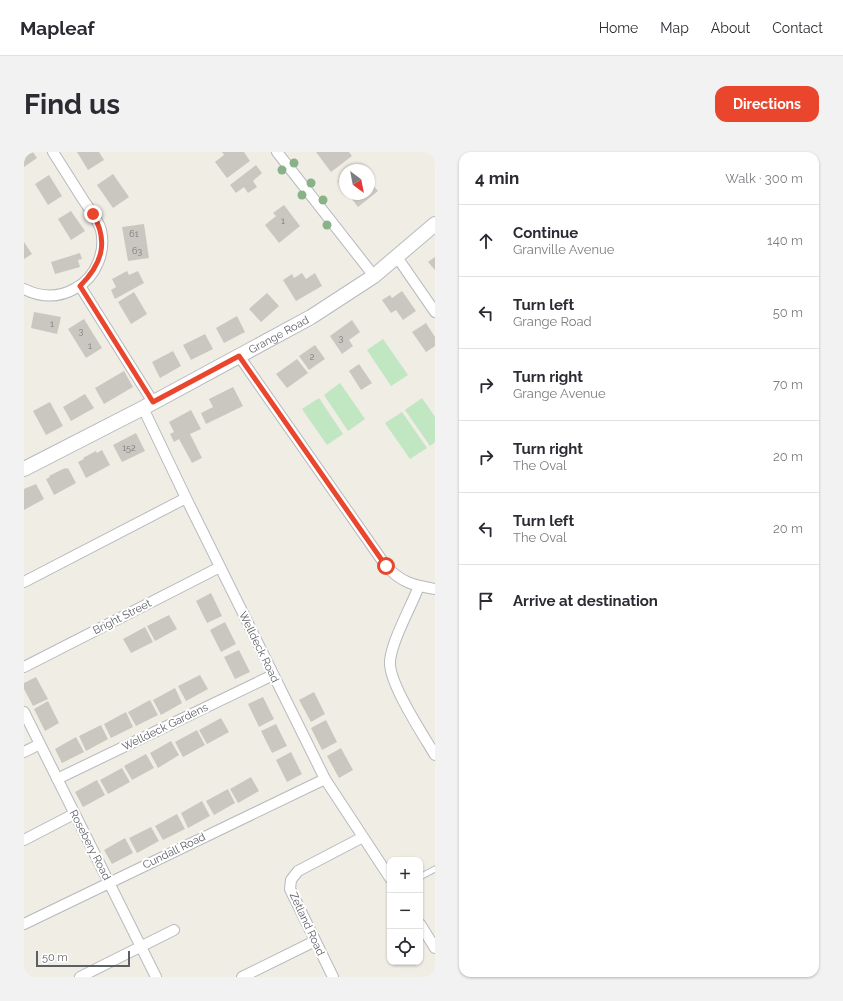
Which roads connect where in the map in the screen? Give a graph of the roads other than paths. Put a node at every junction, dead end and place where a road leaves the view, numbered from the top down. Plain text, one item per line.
1 (53, 152) edge
2 (277, 152) edge
3 (435, 224) edge
4 (397, 257) junction
5 (374, 276) junction
6 (80, 286) junction
7 (24, 289) edge
8 (435, 312) edge
9 (239, 356) junction
10 (148, 405) junction
11 (24, 469) edge
12 (186, 498) junction
13 (220, 567) junction
14 (24, 582) edge
15 (420, 586) junction
16 (435, 589) edge
17 (24, 667) edge
18 (273, 675) junction
19 (24, 712) edge
20 (40, 744) junction
21 (24, 752) edge
22 (435, 755) edge
23 (58, 779) junction
24 (325, 779) junction
25 (74, 814) junction
26 (363, 838) junction
27 (24, 840) edge
28 (435, 869) edge
29 (387, 874) edge
30 (423, 876) edge
31 (110, 882) junction
32 (24, 924) edge
33 (423, 929) edge
34 (174, 930) dead end
35 (314, 941) junction
36 (141, 946) junction
37 (435, 948) edge
38 (329, 976) edge
39 (80, 977) edge
40 (156, 977) edge
41 (242, 977) edge

1 - 6 street
2 - 5 street
3 - 4 street, Grange Road
4 - 5 street, Grange Road
4 - 8 street
5 - 9 street, Grange Road
6 - 7 street
6 - 10 street, Welldeck Road
9 - 10 street, Grange Road
9 - 15 street
10 - 11 street, Grange Road
10 - 12 street, Welldeck Road
12 - 13 street, Welldeck Road
12 - 14 street
13 - 17 street, Bright Street
13 - 18 street, Welldeck Road
15 - 16 street
15 - 22 street
18 - 23 street, Welldeck Gardens
18 - 24 street, Welldeck Road
19 - 20 street, Rosebery Road
20 - 21 street
20 - 23 street, Rosebery Road
23 - 25 street, Rosebery Road
24 - 26 street, Welldeck Road
24 - 31 street, Cundall Road
25 - 27 street
25 - 31 street, Rosebery Road
26 - 29 street, Welldeck Road
26 - 35 street, Zetland Road
28 - 30 lane
31 - 32 street, Cundall Road
31 - 36 street, Rosebery Road
33 - 37 street
34 - 36 street
35 - 38 street, Zetland Road
35 - 41 street
36 - 39 street
36 - 40 street, Rosebery Road

